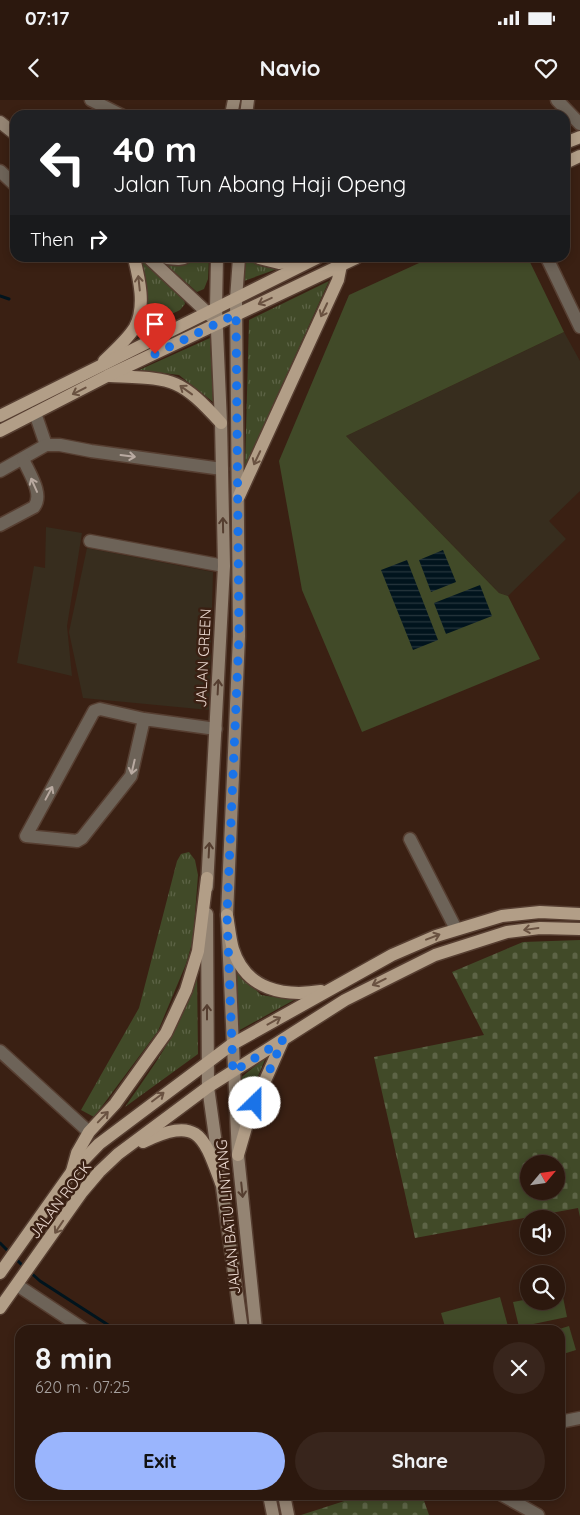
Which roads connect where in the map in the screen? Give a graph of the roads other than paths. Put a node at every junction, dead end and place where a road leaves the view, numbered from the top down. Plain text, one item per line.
1 (91, 100) edge
2 (557, 100) edge
3 (111, 110) edge
4 (567, 110) edge
5 (570, 114) edge
6 (0, 122) edge
7 (580, 124) edge
8 (10, 130) edge
9 (0, 171) edge
10 (10, 180) edge
11 (135, 262) edge
12 (154, 262) edge
13 (217, 262) edge
14 (239, 262) edge
15 (275, 262) edge
16 (288, 262) edge
17 (308, 262) edge
18 (347, 262) edge
19 (549, 262) edge
20 (341, 265) junction
21 (236, 298) junction
22 (212, 310) junction
23 (236, 314) junction
24 (218, 323) junction
25 (580, 325) edge
26 (102, 372) junction
27 (35, 413) junction
28 (0, 416) edge
29 (222, 423) junction
30 (0, 431) edge
31 (46, 445) junction
32 (23, 459) junction
33 (222, 469) junction
34 (0, 471) edge
35 (239, 496) junction
36 (0, 525) edge
37 (90, 540) dead end
38 (224, 566) junction
39 (144, 719) junction
40 (216, 729) junction
41 (410, 839) dead end
42 (207, 878) junction
43 (580, 914) edge
44 (227, 915) junction
45 (456, 929) junction
46 (580, 929) edge
47 (332, 989) junction
48 (283, 1040) junction
49 (231, 1045) junction
50 (0, 1051) edge
51 (207, 1061) junction
52 (233, 1072) junction
53 (208, 1087) junction
54 (89, 1132) junction
55 (118, 1154) junction
56 (238, 1155) junction
57 (71, 1173) junction
58 (221, 1183) junction
59 (3, 1269) edge
60 (19, 1282) junction
61 (0, 1308) edge
62 (78, 1325) edge
63 (241, 1325) edge
64 (255, 1325) edge
65 (580, 1418) edge
66 (565, 1421) edge
67 (270, 1500) edge
68 (285, 1500) edge
69 (511, 1500) edge
70 (273, 1515) edge
71 (288, 1515) edge
72 (538, 1515) edge

1 - 3 street
2 - 4 street
5 - 7 street
6 - 8 main road
9 - 10 street
26 -> 11 main road
12 - 22 main road
13 - 22 main road
14 - 21 main road
15 - 16 main road
17 - 21 main road
18 - 20 main road
19 - 25 street
20 -> 23 main road
20 -> 35 main road
21 - 22 main road
21 - 23 main road
22 - 24 main road
22 - 26 main road
23 - 24 main road
23 - 35 main road
24 - 26 main road
24 - 29 main road, JALAN GREEN
26 -> 27 main road
26 - 28 main road
29 -> 26 main road
27 - 30 main road
27 - 31 street
29 - 33 main road, JALAN GREEN
31 - 32 street
31 -> 33 street
32 - 34 street
36 -> 32 street
38 -> 33 main road, JALAN GREEN
35 - 44 main road
37 - 38 street
40 -> 38 main road, JALAN GREEN
39 -> 39 street
39 - 40 street
42 -> 40 main road, JALAN GREEN
41 - 45 street
51 -> 42 main road, JALAN GREEN
54 -> 42 main road
43 - 45 main road, JALAN ROCK
44 - 47 main road
44 - 49 main road
47 -> 45 main road, JALAN ROCK
46 -> 48 main road, JALAN ROCK
49 -> 47 main road, JALAN ROCK
48 - 52 main road, JALAN ROCK
48 - 56 main road
49 - 51 main road, JALAN ROCK
49 - 52 main road, JALAN BATU LINTANG
50 - 54 street
51 - 53 main road, JALAN BATU LINTANG
57 -> 51 main road, JALAN ROCK
52 - 53 main road, JALAN ROCK
52 - 56 main road, JALAN BATU LINTANG
53 - 55 main road, JALAN ROCK
53 - 58 main road, JALAN BATU LINTANG
54 - 57 main road
55 - 58 main road
55 -> 60 main road, JALAN ROCK
56 -> 64 main road, JALAN BATU LINTANG
57 - 59 main road, JALAN ROCK
58 - 63 main road, JALAN BATU LINTANG
60 - 61 main road, JALAN ROCK
60 - 62 street
65 - 66 street
67 - 70 main road
68 - 71 main road
69 - 72 street

